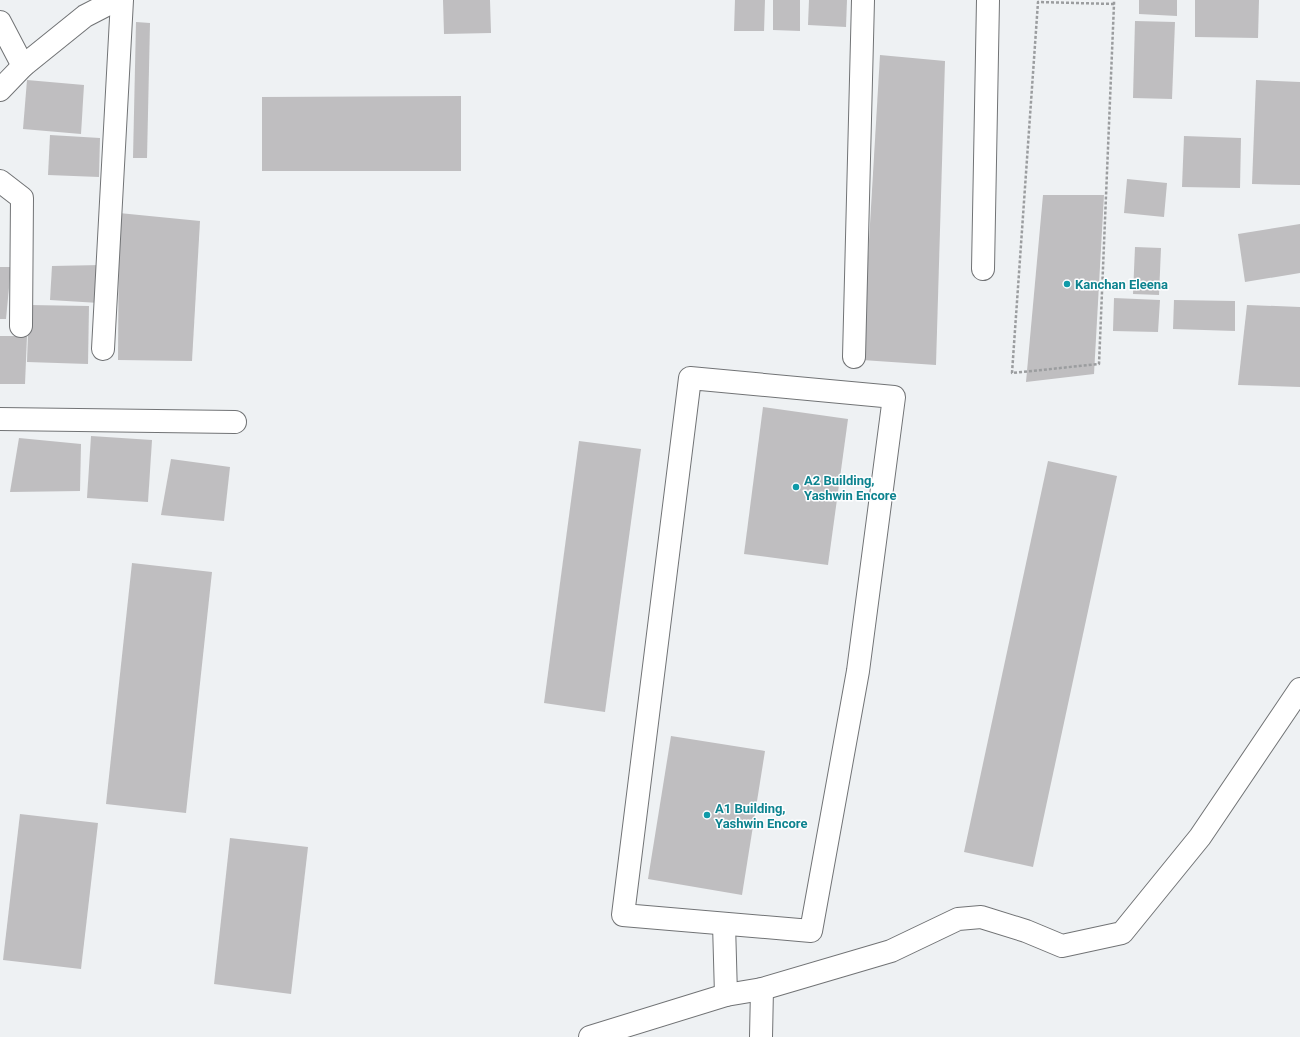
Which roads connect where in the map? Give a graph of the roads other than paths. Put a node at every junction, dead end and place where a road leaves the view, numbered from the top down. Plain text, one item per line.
1 (116, 0) edge
2 (122, 0) edge
3 (863, 0) edge
4 (988, 0) edge
5 (0, 22) edge
6 (23, 66) junction
7 (0, 90) edge
8 (0, 181) edge
9 (983, 270) dead end
10 (21, 326) dead end
11 (103, 349) dead end
12 (854, 357) dead end
13 (0, 419) edge
14 (235, 422) dead end
15 (1300, 689) edge
16 (724, 924) junction
17 (762, 989) junction
18 (726, 995) junction
19 (599, 1036) edge
20 (761, 1037) edge

1 - 6 street
2 - 11 street
3 - 12 street
4 - 9 street
5 - 6 street
6 - 7 street
8 - 10 street
13 - 14 street
15 - 17 street
16 - 16 street
16 - 18 street
17 - 18 street
17 - 20 street
18 - 19 street

